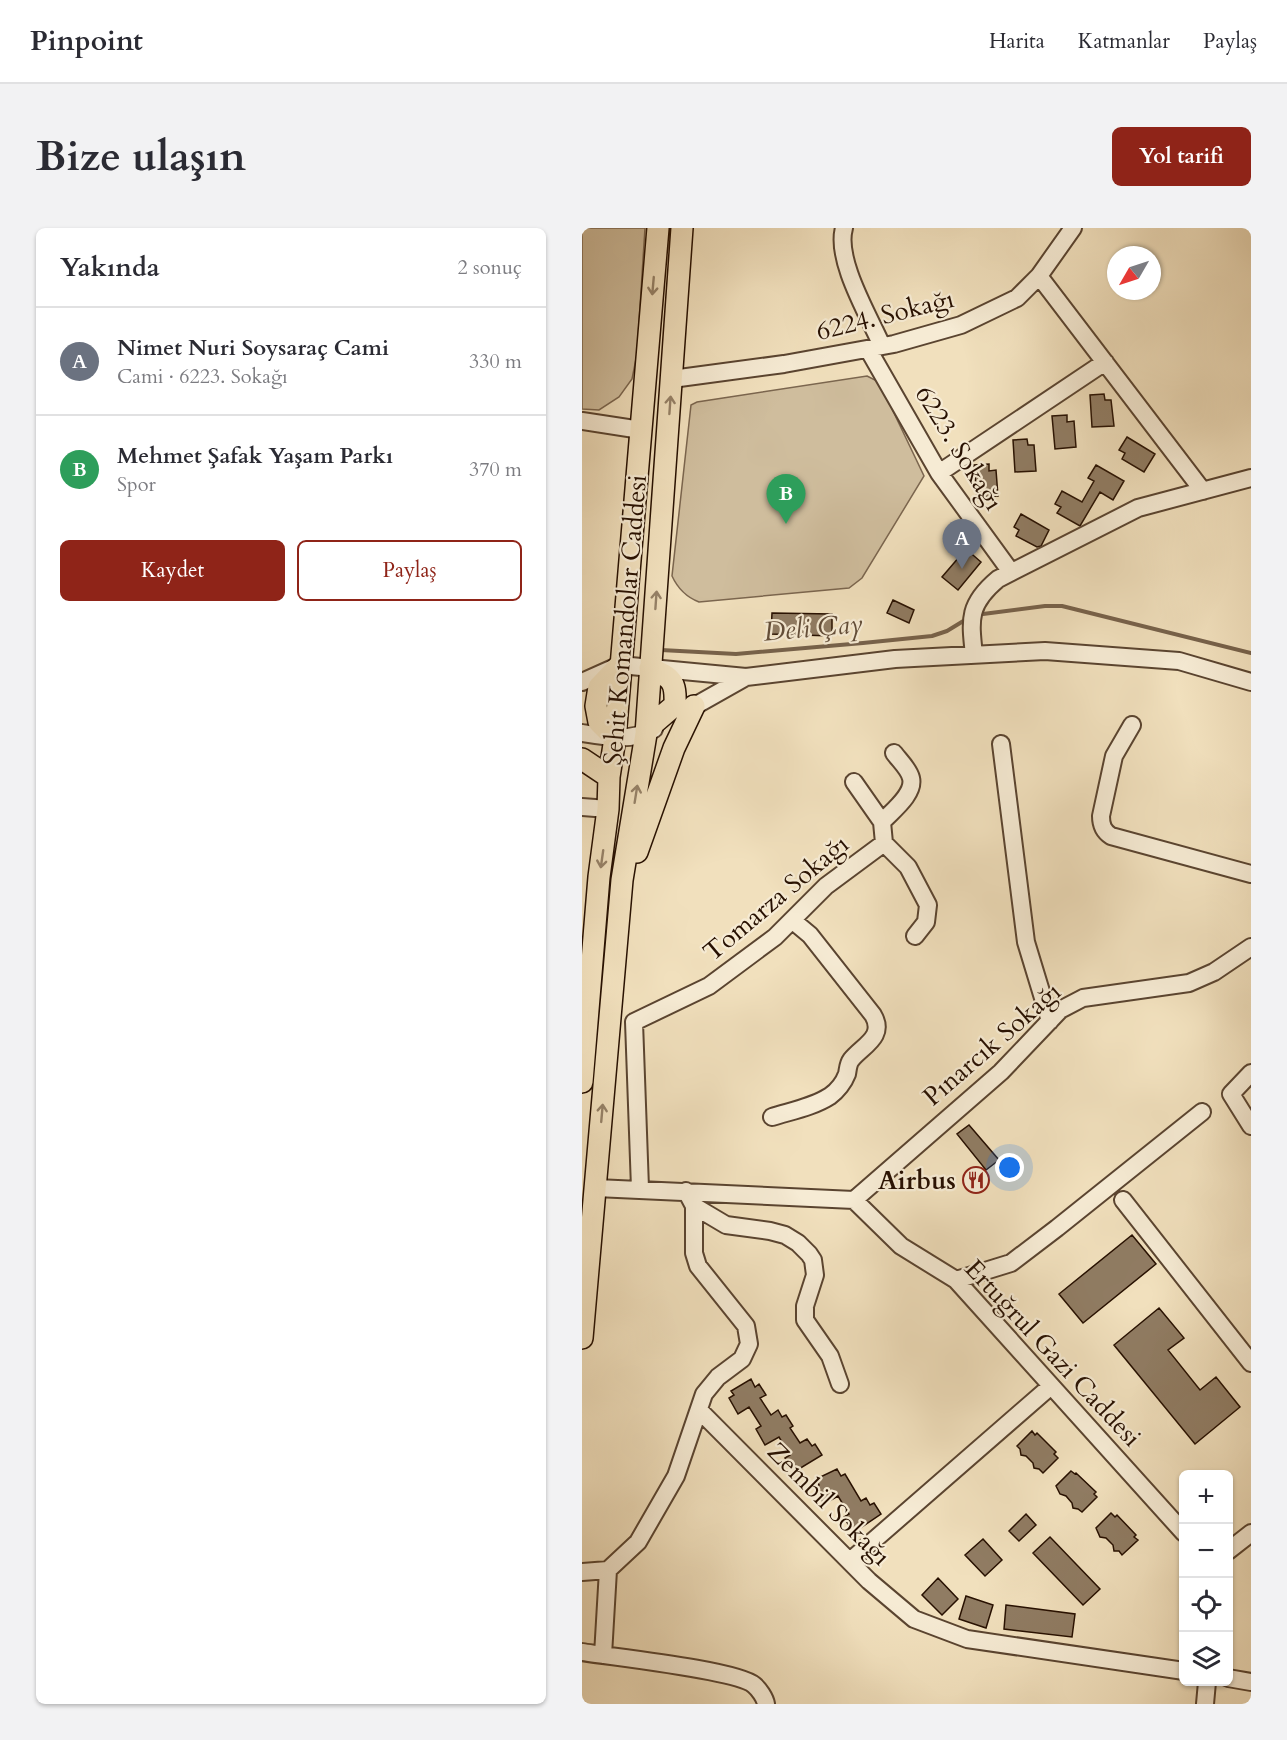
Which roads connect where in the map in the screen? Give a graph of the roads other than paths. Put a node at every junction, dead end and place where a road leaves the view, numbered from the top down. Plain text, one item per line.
1 (658, 228) edge
2 (682, 228) edge
3 (844, 228) edge
4 (1073, 228) edge
5 (1039, 276) junction
6 (875, 347) junction
7 (1104, 362) junction
8 (672, 379) junction
9 (582, 421) edge
10 (641, 430) junction
11 (939, 473) junction
12 (1251, 478) edge
13 (1203, 491) junction
14 (1011, 572) junction
15 (974, 655) junction
16 (620, 665) junction
17 (650, 668) junction
18 (746, 677) junction
19 (582, 682) edge
20 (1251, 682) edge
21 (694, 706) junction
22 (1132, 725) dead end
23 (646, 732) junction
24 (582, 733) edge
25 (615, 738) junction
26 (1001, 744) dead end
27 (894, 753) dead end
28 (582, 759) edge
29 (609, 777) junction
30 (854, 782) dead end
31 (582, 807) edge
32 (608, 809) junction
33 (882, 822) junction
34 (884, 843) junction
35 (1251, 874) edge
36 (620, 907) junction
37 (792, 920) junction
38 (915, 936) dead end
39 (1251, 947) edge
40 (611, 1012) junction
41 (1050, 1021) junction
42 (634, 1022) junction
43 (1251, 1073) edge
44 (582, 1082) edge
45 (1202, 1112) dead end
46 (772, 1117) dead end
47 (1251, 1126) edge
48 (596, 1188) junction
49 (640, 1188) junction
50 (690, 1198) junction
51 (854, 1200) junction
52 (1123, 1200) dead end
53 (956, 1280) junction
54 (582, 1338) edge
55 (1250, 1360) edge
56 (840, 1384) dead end
57 (1051, 1386) junction
58 (699, 1410) junction
59 (1179, 1527) edge
60 (1251, 1533) edge
61 (1233, 1547) edge
62 (850, 1561) junction
63 (608, 1570) junction
64 (582, 1572) edge
65 (582, 1652) edge
66 (603, 1655) junction
67 (1179, 1670) edge
68 (1233, 1679) edge
69 (1251, 1682) edge
70 (1207, 1686) edge
71 (766, 1704) edge
72 (1205, 1704) edge

1 -> 10 main road, Şehit Komandolar Caddesi
2 - 8 main road, Şehit Komandolar Caddesi
3 - 6 street, 6223. Sokağı
4 - 5 street, 6224. Sokağı
5 - 6 street, 6224. Sokağı
5 - 7 street
6 - 8 street, 6224. Sokağı
6 - 11 street, 6223. Sokağı
7 - 11 street
7 - 13 street
17 -> 8 main road, Şehit Komandolar Caddesi
9 - 10 street
10 - 16 main road, Şehit Komandolar Caddesi
11 - 14 street, 6223. Sokağı
12 - 13 street
13 - 14 street
14 - 15 street
15 - 18 street
15 - 20 street
16 - 17 street
16 - 19 street
16 - 25 main road, Şehit Komandolar Caddesi
17 - 18 street
17 - 23 main road, Şehit Komandolar Caddesi
18 - 21 street
21 - 23 street
21 - 36 main road
22 - 35 street
23 - 25 street
36 -> 23 main road, Şehit Komandolar Caddesi
24 - 25 street
25 - 29 main road, Şehit Komandolar Caddesi
26 - 41 street
27 - 33 street
28 - 29 main road
29 - 32 main road, Şehit Komandolar Caddesi
30 - 33 street
31 - 32 street
32 -> 44 main road, Şehit Komandolar Caddesi
33 - 34 street
34 - 37 street, Tomarza Sokağı
34 - 38 street
36 - 40 main road, Şehit Komandolar Caddesi
37 - 42 street, Tomarza Sokağı
37 - 46 street
39 - 41 street, Pınarcık Sokağı
40 - 42 street
48 -> 40 main road, Şehit Komandolar Caddesi
41 - 51 street, Pınarcık Sokağı
42 - 49 street
43 - 47 street
45 - 53 street
48 - 49 street
48 - 54 main road, Şehit Komandolar Caddesi
49 - 50 street
50 - 51 street
50 - 56 street
50 - 58 street
51 - 53 street, Ertuğrul Gazi Caddesi
52 - 55 street
53 - 57 street, Ertuğrul Gazi Caddesi
57 - 59 street, Ertuğrul Gazi Caddesi
57 - 62 street
58 - 62 street, Zembil Sokağı
58 - 63 street
60 - 61 street
62 - 67 street, Zembil Sokağı
63 - 64 street
63 - 66 street
65 - 66 street
66 - 71 street
68 - 69 street
70 - 72 street

